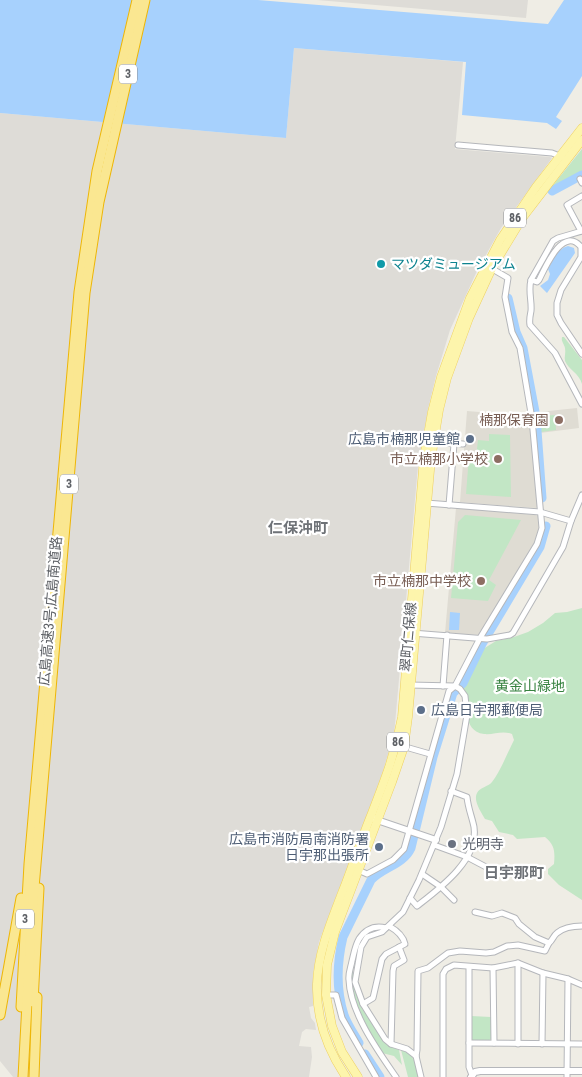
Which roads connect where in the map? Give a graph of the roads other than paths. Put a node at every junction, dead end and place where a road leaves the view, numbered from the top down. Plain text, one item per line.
1 (137, 0) edge
2 (145, 0) edge
3 (582, 128) edge
4 (582, 140) edge
5 (458, 145) dead end
6 (106, 148) junction
7 (563, 158) junction
8 (582, 196) edge
9 (582, 231) edge
10 (489, 267) junction
11 (531, 280) junction
12 (455, 344) junction
13 (582, 354) edge
14 (582, 404) edge
15 (434, 442) junction
16 (454, 444) junction
17 (463, 444) dead end
18 (582, 495) edge
19 (424, 502) junction
20 (449, 504) junction
21 (540, 512) junction
22 (571, 521) junction
23 (412, 633) junction
24 (447, 635) junction
25 (483, 638) junction
26 (408, 684) junction
27 (444, 686) junction
28 (457, 687) junction
29 (400, 746) junction
30 (430, 754) junction
31 (38, 760) junction
32 (451, 791) junction
33 (373, 819) junction
34 (40, 820) junction
35 (413, 832) junction
36 (435, 842) junction
37 (467, 857) junction
38 (486, 867) dead end
39 (358, 870) junction
40 (422, 874) junction
41 (441, 886) junction
42 (410, 898) junction
43 (454, 900) dead end
44 (475, 912) dead end
45 (582, 926) edge
46 (387, 927) junction
47 (549, 942) junction
48 (37, 944) junction
49 (399, 947) junction
50 (518, 963) junction
51 (469, 967) junction
52 (493, 968) junction
53 (543, 973) junction
54 (568, 979) junction
55 (582, 985) edge
56 (326, 995) junction
57 (363, 1004) junction
58 (2, 1006) junction
59 (0, 1015) edge
60 (0, 1022) edge
61 (390, 1044) junction
62 (469, 1044) junction
63 (494, 1044) junction
64 (518, 1044) junction
65 (542, 1044) junction
66 (567, 1044) junction
67 (582, 1044) edge
68 (416, 1056) junction
69 (582, 1071) edge
70 (567, 1074) edge
71 (471, 1076) edge
72 (18, 1077) edge
73 (23, 1077) edge
74 (28, 1077) edge
75 (34, 1077) edge
76 (346, 1077) edge
77 (358, 1077) edge
78 (376, 1077) edge
79 (396, 1077) edge
80 (421, 1077) edge
81 (443, 1077) edge

1 - 6 highway, 3
2 - 6 highway, 3
3 - 7 main road, 翠町仁保線 / 86
4 - 7 main road, 翠町仁保線 / 86
5 - 7 street
6 - 31 highway, 広島高速3号;広島南道路 / 3
6 - 34 highway, 広島高速3号;広島南道路 / 3
7 - 10 main road, 翠町仁保線 / 86
8 - 9 street
9 - 11 street
10 - 12 main road, 翠町仁保線 / 86
10 - 21 street
11 - 13 street
11 - 14 street
12 - 15 main road, 翠町仁保線 / 86
12 - 19 main road, 翠町仁保線 / 86
15 - 16 street
15 - 19 main road, 翠町仁保線 / 86
16 - 17 street
16 - 20 street
18 - 22 street
19 - 20 street
19 - 23 main road, 翠町仁保線 / 86
20 - 21 street
21 - 22 street
21 - 25 street
22 - 25 street
23 - 24 street
23 - 26 main road, 翠町仁保線 / 86
24 - 25 street
24 - 27 street
25 - 28 street
26 - 27 street
26 - 29 main road, 翠町仁保線 / 86
27 - 28 street
28 - 30 street
28 - 32 street
29 - 30 street
29 - 33 main road, 翠町仁保線 / 86
30 - 35 street
31 - 58 highway
31 - 72 highway, 広島高速3号;広島南道路 / 3
32 - 36 street
32 - 37 street
33 - 35 street
33 - 39 main road, 翠町仁保線 / 86
33 - 76 main road, 翠町仁保線 / 86
34 - 48 highway
34 - 73 highway, 広島高速3号;広島南道路 / 3
35 - 36 street
35 - 39 street
36 - 37 street
36 - 40 street
37 - 38 street
37 - 41 street
39 - 56 main road, 翠町仁保線 / 86
40 - 41 street
40 - 42 street
41 - 42 street
41 - 43 street
42 - 46 street
44 - 47 street
45 - 47 street
46 - 49 street
46 - 57 street
46 - 79 street
47 - 68 street
48 - 74 highway
48 - 75 highway
49 - 57 street
49 - 61 street
50 - 52 street
50 - 53 street
50 - 64 street
51 - 52 street
51 - 62 street
51 - 81 street
52 - 63 street
53 - 54 street
53 - 65 street
54 - 55 street
54 - 66 street
56 - 77 main road, 翠町仁保線 / 86
56 - 78 street
57 - 61 street
58 - 59 highway
58 - 60 highway
61 - 68 street
62 - 63 street
62 - 71 street
63 - 64 street
64 - 65 street
65 - 66 street
66 - 67 street
66 - 70 street
68 - 80 street
69 - 70 street
70 - 71 street

